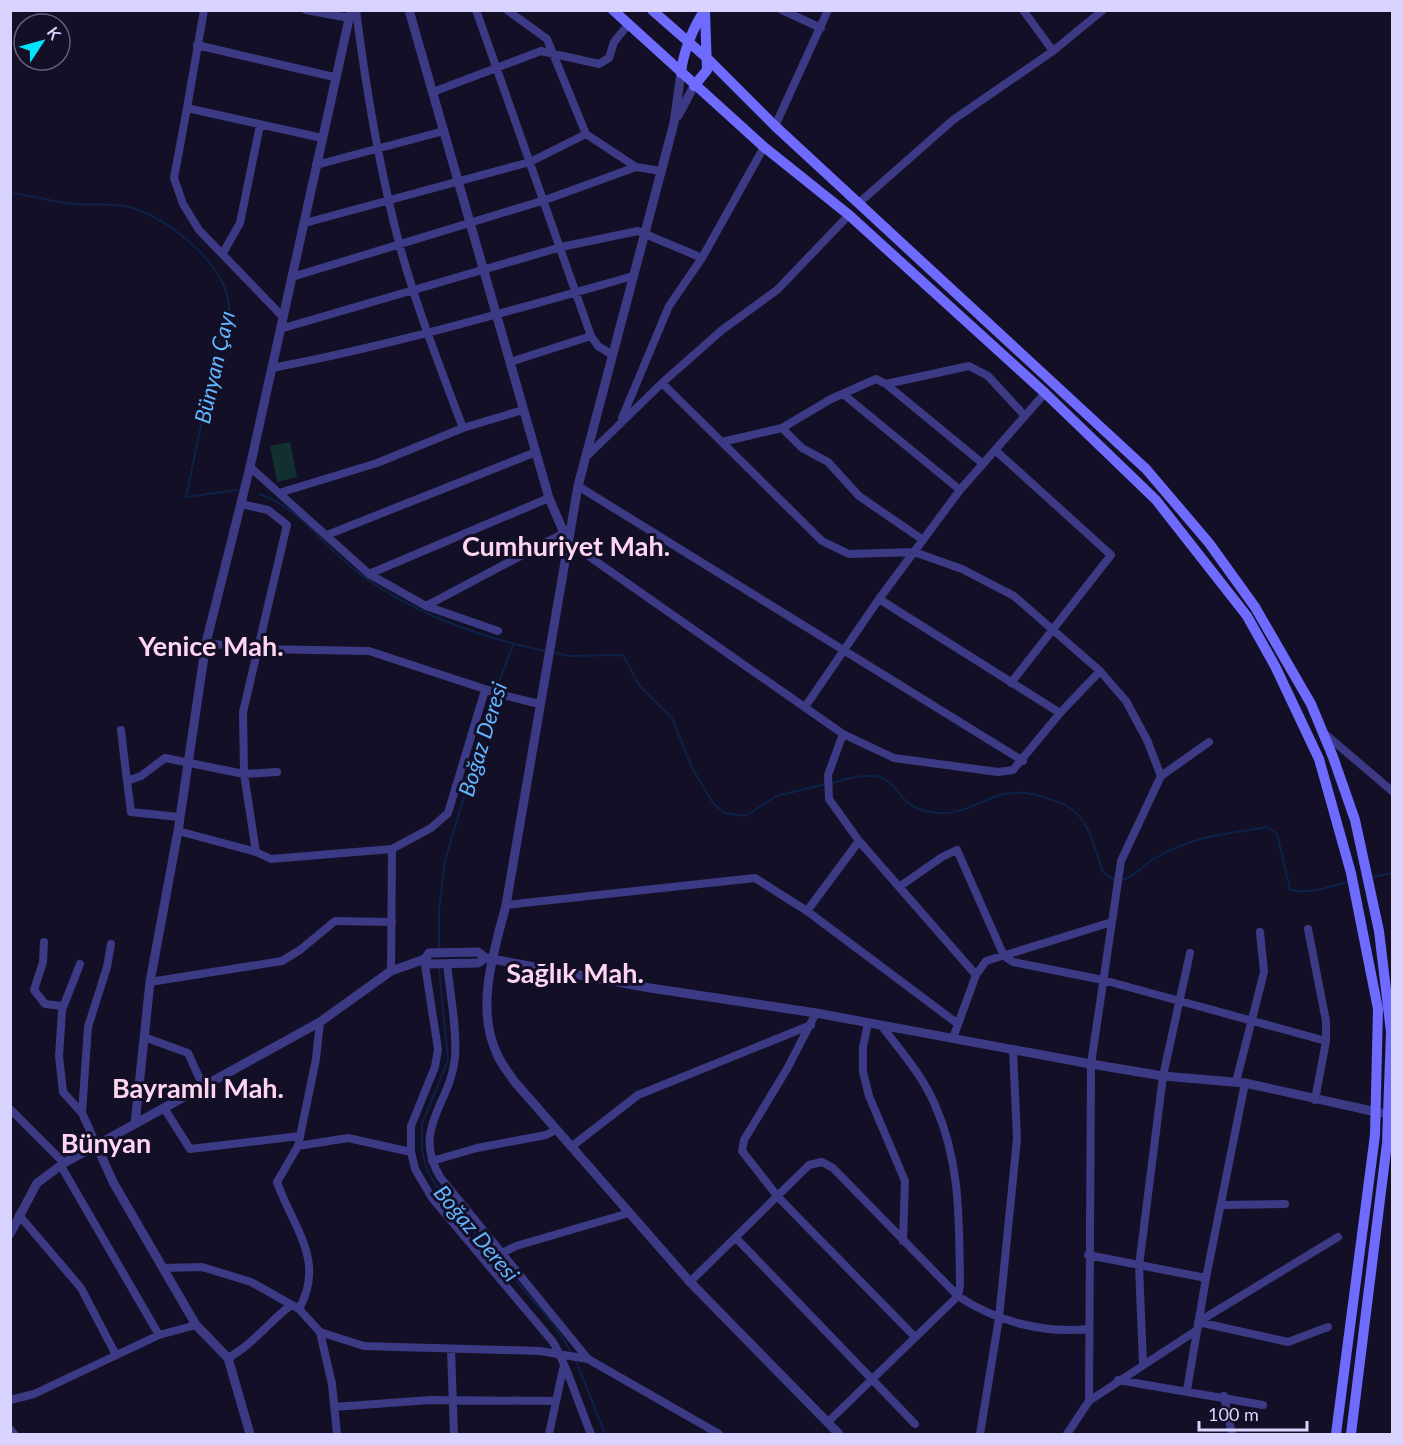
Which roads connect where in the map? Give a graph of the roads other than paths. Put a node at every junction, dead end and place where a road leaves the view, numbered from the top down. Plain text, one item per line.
1 (204, 10) edge
2 (306, 10) edge
3 (357, 10) edge
4 (409, 10) edge
5 (476, 10) edge
6 (507, 10) edge
7 (612, 10) edge
8 (652, 10) edge
9 (782, 10) edge
10 (828, 10) edge
11 (1023, 10) edge
12 (1103, 10) edge
13 (705, 11) edge
14 (350, 14) edge
15 (627, 26) junction
16 (821, 28) junction
17 (690, 44) junction
18 (197, 45) junction
19 (1053, 51) junction
20 (554, 54) junction
21 (708, 59) junction
22 (497, 67) junction
23 (681, 74) junction
24 (334, 77) junction
25 (694, 86) junction
26 (433, 92) junction
27 (187, 108) junction
28 (674, 123) junction
29 (260, 125) junction
30 (775, 126) junction
31 (444, 131) junction
32 (586, 134) junction
33 (322, 138) junction
34 (764, 147) junction
35 (379, 150) junction
36 (530, 162) junction
37 (316, 165) junction
38 (636, 166) junction
39 (661, 171) junction
40 (458, 180) junction
41 (389, 199) junction
42 (545, 200) junction
43 (860, 202) junction
44 (849, 215) junction
45 (305, 223) junction
46 (471, 224) junction
47 (644, 233) junction
48 (399, 243) junction
49 (561, 247) junction
50 (223, 253) junction
51 (702, 258) junction
52 (483, 269) junction
53 (633, 276) junction
54 (292, 277) junction
55 (413, 291) junction
56 (576, 292) junction
57 (495, 315) junction
58 (283, 317) junction
59 (280, 329) junction
60 (428, 334) junction
61 (591, 336) junction
62 (611, 354) junction
63 (510, 362) junction
64 (272, 368) junction
65 (662, 383) junction
66 (886, 384) junction
67 (1045, 393) junction
68 (843, 394) junction
69 (523, 410) junction
70 (1025, 416) junction
71 (620, 422) junction
72 (463, 428) junction
73 (782, 428) junction
74 (722, 442) junction
75 (995, 450) junction
76 (536, 452) junction
77 (584, 459) junction
78 (982, 463) junction
79 (250, 467) junction
80 (578, 486) junction
81 (960, 490) junction
82 (279, 492) junction
83 (549, 498) junction
84 (241, 502) junction
85 (327, 535) junction
86 (565, 537) junction
87 (923, 540) junction
88 (914, 552) junction
89 (369, 574) junction
90 (879, 599) junction
91 (426, 606) junction
92 (1053, 628) junction
93 (498, 631) dead end
94 (206, 643) junction
95 (258, 649) junction
96 (842, 651) junction
97 (1100, 671) junction
98 (1011, 683) junction
99 (487, 690) junction
100 (538, 704) junction
101 (805, 707) junction
102 (1060, 713) junction
103 (121, 730) dead end
104 (1323, 733) junction
105 (843, 734) junction
106 (1209, 742) dead end
107 (1023, 761) junction
108 (186, 764) junction
109 (278, 772) dead end
110 (244, 774) junction
111 (1161, 776) junction
112 (127, 781) junction
113 (1392, 791) edge
114 (179, 817) junction
115 (178, 831) junction
116 (859, 841) junction
117 (392, 849) junction
118 (256, 852) junction
119 (899, 887) junction
120 (506, 905) junction
121 (807, 911) junction
122 (392, 922) junction
123 (1112, 922) junction
124 (1308, 929) dead end
125 (1260, 932) dead end
126 (44, 942) dead end
127 (111, 944) dead end
128 (1190, 953) dead end
129 (1004, 956) junction
130 (489, 958) junction
131 (427, 959) junction
132 (80, 964) dead end
133 (446, 964) junction
134 (391, 971) junction
135 (976, 975) junction
136 (1104, 980) junction
137 (150, 982) junction
138 (1178, 1000) junction
139 (63, 1006) junction
140 (816, 1013) junction
141 (1251, 1021) junction
142 (320, 1022) junction
143 (868, 1023) junction
144 (958, 1024) junction
145 (811, 1025) junction
146 (881, 1025) junction
147 (144, 1037) junction
148 (953, 1038) junction
149 (1326, 1041) junction
150 (1013, 1049) junction
151 (1091, 1064) junction
152 (1163, 1076) junction
153 (1240, 1083) junction
154 (202, 1086) junction
155 (1315, 1100) junction
156 (164, 1108) junction
157 (10, 1109) edge
158 (82, 1113) junction
159 (1375, 1113) junction
160 (1391, 1114) edge
161 (135, 1124) junction
162 (556, 1130) junction
163 (300, 1136) junction
164 (96, 1144) junction
165 (298, 1146) junction
166 (571, 1147) junction
167 (411, 1152) junction
168 (432, 1161) junction
169 (62, 1164) junction
170 (778, 1197) junction
171 (1285, 1204) dead end
172 (1222, 1205) junction
173 (629, 1213) junction
174 (15, 1219) edge
175 (11, 1234) edge
176 (1338, 1237) dead end
177 (736, 1238) junction
178 (903, 1241) junction
179 (504, 1252) junction
180 (1088, 1255) junction
181 (1139, 1266) junction
182 (163, 1268) junction
183 (1206, 1278) junction
184 (690, 1282) junction
185 (958, 1296) junction
186 (291, 1305) junction
187 (298, 1310) junction
188 (999, 1318) junction
189 (196, 1325) junction
190 (1198, 1326) junction
191 (1328, 1327) dead end
192 (1089, 1329) junction
193 (320, 1332) junction
194 (159, 1335) junction
195 (915, 1337) junction
196 (451, 1349) junction
197 (116, 1355) junction
198 (564, 1355) junction
199 (228, 1358) junction
200 (584, 1358) junction
201 (1143, 1363) junction
202 (563, 1367) junction
203 (871, 1379) junction
204 (1118, 1380) junction
205 (1187, 1390) junction
206 (1224, 1396) junction
207 (10, 1400) edge
208 (453, 1400) junction
209 (556, 1401) junction
210 (1089, 1401) junction
211 (1263, 1405) dead end
212 (334, 1407) junction
213 (829, 1421) junction
214 (915, 1424) dead end
215 (10, 1429) edge
216 (14, 1434) edge
217 (250, 1434) edge
218 (337, 1434) edge
219 (454, 1434) edge
220 (549, 1434) edge
221 (591, 1434) edge
222 (719, 1434) edge
223 (839, 1434) edge
224 (981, 1434) edge
225 (1067, 1434) edge
226 (1232, 1434) edge
227 (1336, 1434) edge
228 (1351, 1434) edge

1 - 18 street
2 - 14 street
3 - 35 street
4 - 26 street
5 - 22 street
6 - 20 street
7 - 15 main road
8 - 17 main road
9 - 16 street
10 - 16 street
11 - 19 street
12 - 19 street
13 - 17 main road
13 - 21 main road
14 - 24 street
15 - 20 street
15 - 23 main road
16 - 30 street
17 - 21 main road
17 - 23 main road
18 - 24 street
18 - 27 street
19 - 43 street
20 - 22 street
20 - 32 street
21 - 25 main road
21 - 30 main road
22 - 26 street
22 - 36 street
23 - 25 main road
23 - 28 street
24 - 33 street
25 - 28 street
25 - 34 main road
26 - 31 street
27 - 29 street
27 - 50 street
28 - 39 street
29 - 33 street
29 - 50 street
30 - 43 main road
31 - 35 street
31 - 40 street
32 - 36 street
32 - 38 street
33 - 37 street
34 - 44 main road
34 - 51 street
35 - 37 street
35 - 41 street
36 - 40 street
36 - 42 street
37 - 45 street
38 - 39 street
38 - 42 street
39 - 47 street
40 - 41 street
40 - 46 street
41 - 45 street
41 - 48 street
42 - 46 street
42 - 49 street
43 - 104 main road
44 - 65 street
44 - 67 main road
45 - 54 street
46 - 48 street
46 - 52 street
47 - 49 street
47 - 51 street
47 - 53 street
48 - 54 street
48 - 55 street
49 - 52 street
49 - 56 street
50 - 58 street
51 - 71 street
52 - 55 street
52 - 57 street
53 - 56 street
53 - 62 street
54 - 58 street
55 - 59 street
55 - 60 street
56 - 57 street
56 - 61 street
57 - 60 street
57 - 63 street
58 - 59 street
59 - 64 street
60 - 64 street
60 - 72 street
61 - 62 street
61 - 63 street
62 - 77 street
63 - 69 street
64 - 79 street
65 - 71 street
65 - 74 street
66 - 68 street
66 - 70 street
66 - 78 street
67 - 70 street
67 - 159 main road
68 - 73 street
68 - 81 street
69 - 72 street
69 - 76 street
70 - 75 street
71 - 77 street
72 - 82 street
73 - 74 street
73 - 87 street
74 - 88 street
75 - 78 street
75 - 92 street
76 - 83 street
76 - 85 street
77 - 80 street
78 - 81 street
79 - 82 street
79 - 84 street
80 - 86 street
80 - 96 street
81 - 87 street
82 - 85 street
83 - 86 street
83 - 89 street
84 - 94 street
84 - 95 street
85 - 89 street
86 - 91 street
86 - 100 street
86 - 101 street
87 - 88 street
88 - 90 street
88 - 92 street
89 - 91 street
90 - 96 street
90 - 98 street
91 - 93 street
92 - 97 street
92 - 98 street
94 - 95 street
94 - 108 street
95 - 99 street
95 - 110 street
96 - 101 street
96 - 107 street
97 - 102 street
97 - 111 street
98 - 102 street
99 - 100 street
99 - 117 street
100 - 120 street
101 - 105 street
102 - 107 street
103 - 112 street
104 - 113 street
104 - 160 main road
105 - 107 street
105 - 116 street
106 - 111 street
108 - 110 street
108 - 112 street
108 - 114 street
109 - 110 street
110 - 118 street
111 - 123 street
112 - 114 street
114 - 115 street
115 - 118 street
115 - 137 street
116 - 119 street
116 - 121 street
117 - 118 street
117 - 122 street
119 - 129 street
119 - 135 street
120 - 121 street
120 - 130 street
121 - 144 street
122 - 134 street
122 - 137 street
123 - 129 street
123 - 136 street
124 - 149 street
125 - 141 street
126 - 139 street
127 - 158 street
128 - 138 street
129 - 135 street
129 - 136 street
130 - 131 street
130 - 133 street
130 - 140 street
130 - 162 street
131 - 133 street
131 - 134 street
131 - 167 street
132 - 139 street
133 - 168 street
134 - 142 street
135 - 144 street
136 - 138 street
136 - 151 street
137 - 147 street
138 - 141 street
138 - 152 street
139 - 158 street
140 - 143 street
140 - 145 street
141 - 149 street
141 - 153 street
142 - 154 street
142 - 163 street
143 - 146 street
143 - 178 street
144 - 148 street
145 - 166 street
145 - 170 street
146 - 148 street
146 - 185 street
147 - 154 street
147 - 161 street
148 - 150 street
149 - 155 street
150 - 151 street
150 - 188 street
151 - 152 street
151 - 180 street
152 - 153 street
152 - 181 street
153 - 155 street
153 - 172 street
154 - 156 street
155 - 159 street
156 - 161 street
156 - 163 street
157 - 169 street
158 - 164 street
159 - 160 street
159 - 227 main road
160 - 228 main road
161 - 164 street
162 - 166 street
162 - 168 street
163 - 165 street
164 - 169 street
164 - 182 street
165 - 167 street
165 - 187 street
166 - 173 street
167 - 198 street
168 - 179 street
169 - 174 street
169 - 194 street
170 - 177 street
170 - 178 street
170 - 195 street
171 - 172 street
172 - 183 street
173 - 179 street
173 - 184 street
174 - 175 street
174 - 197 street
176 - 190 street
177 - 184 street
177 - 203 street
178 - 185 street
179 - 200 street
180 - 181 street
180 - 192 street
181 - 183 street
181 - 201 street
182 - 186 street
182 - 189 street
183 - 190 street
184 - 213 street
185 - 188 street
185 - 195 street
186 - 187 street
186 - 199 street
187 - 193 street
188 - 192 street
188 - 224 street
189 - 194 street
189 - 199 street
190 - 191 street
190 - 201 street
190 - 205 street
192 - 210 street
193 - 196 street
193 - 212 street
194 - 197 street
195 - 203 street
196 - 198 street
196 - 208 street
197 - 207 street
198 - 200 street
198 - 202 street
199 - 217 street
200 - 222 street
201 - 204 street
202 - 209 street
202 - 221 street
203 - 213 street
203 - 214 street
204 - 205 street
204 - 210 street
205 - 206 street
206 - 211 street
206 - 226 street
208 - 209 street
208 - 212 street
208 - 219 street
209 - 220 street
210 - 225 street
212 - 218 street
213 - 223 street
215 - 216 street

